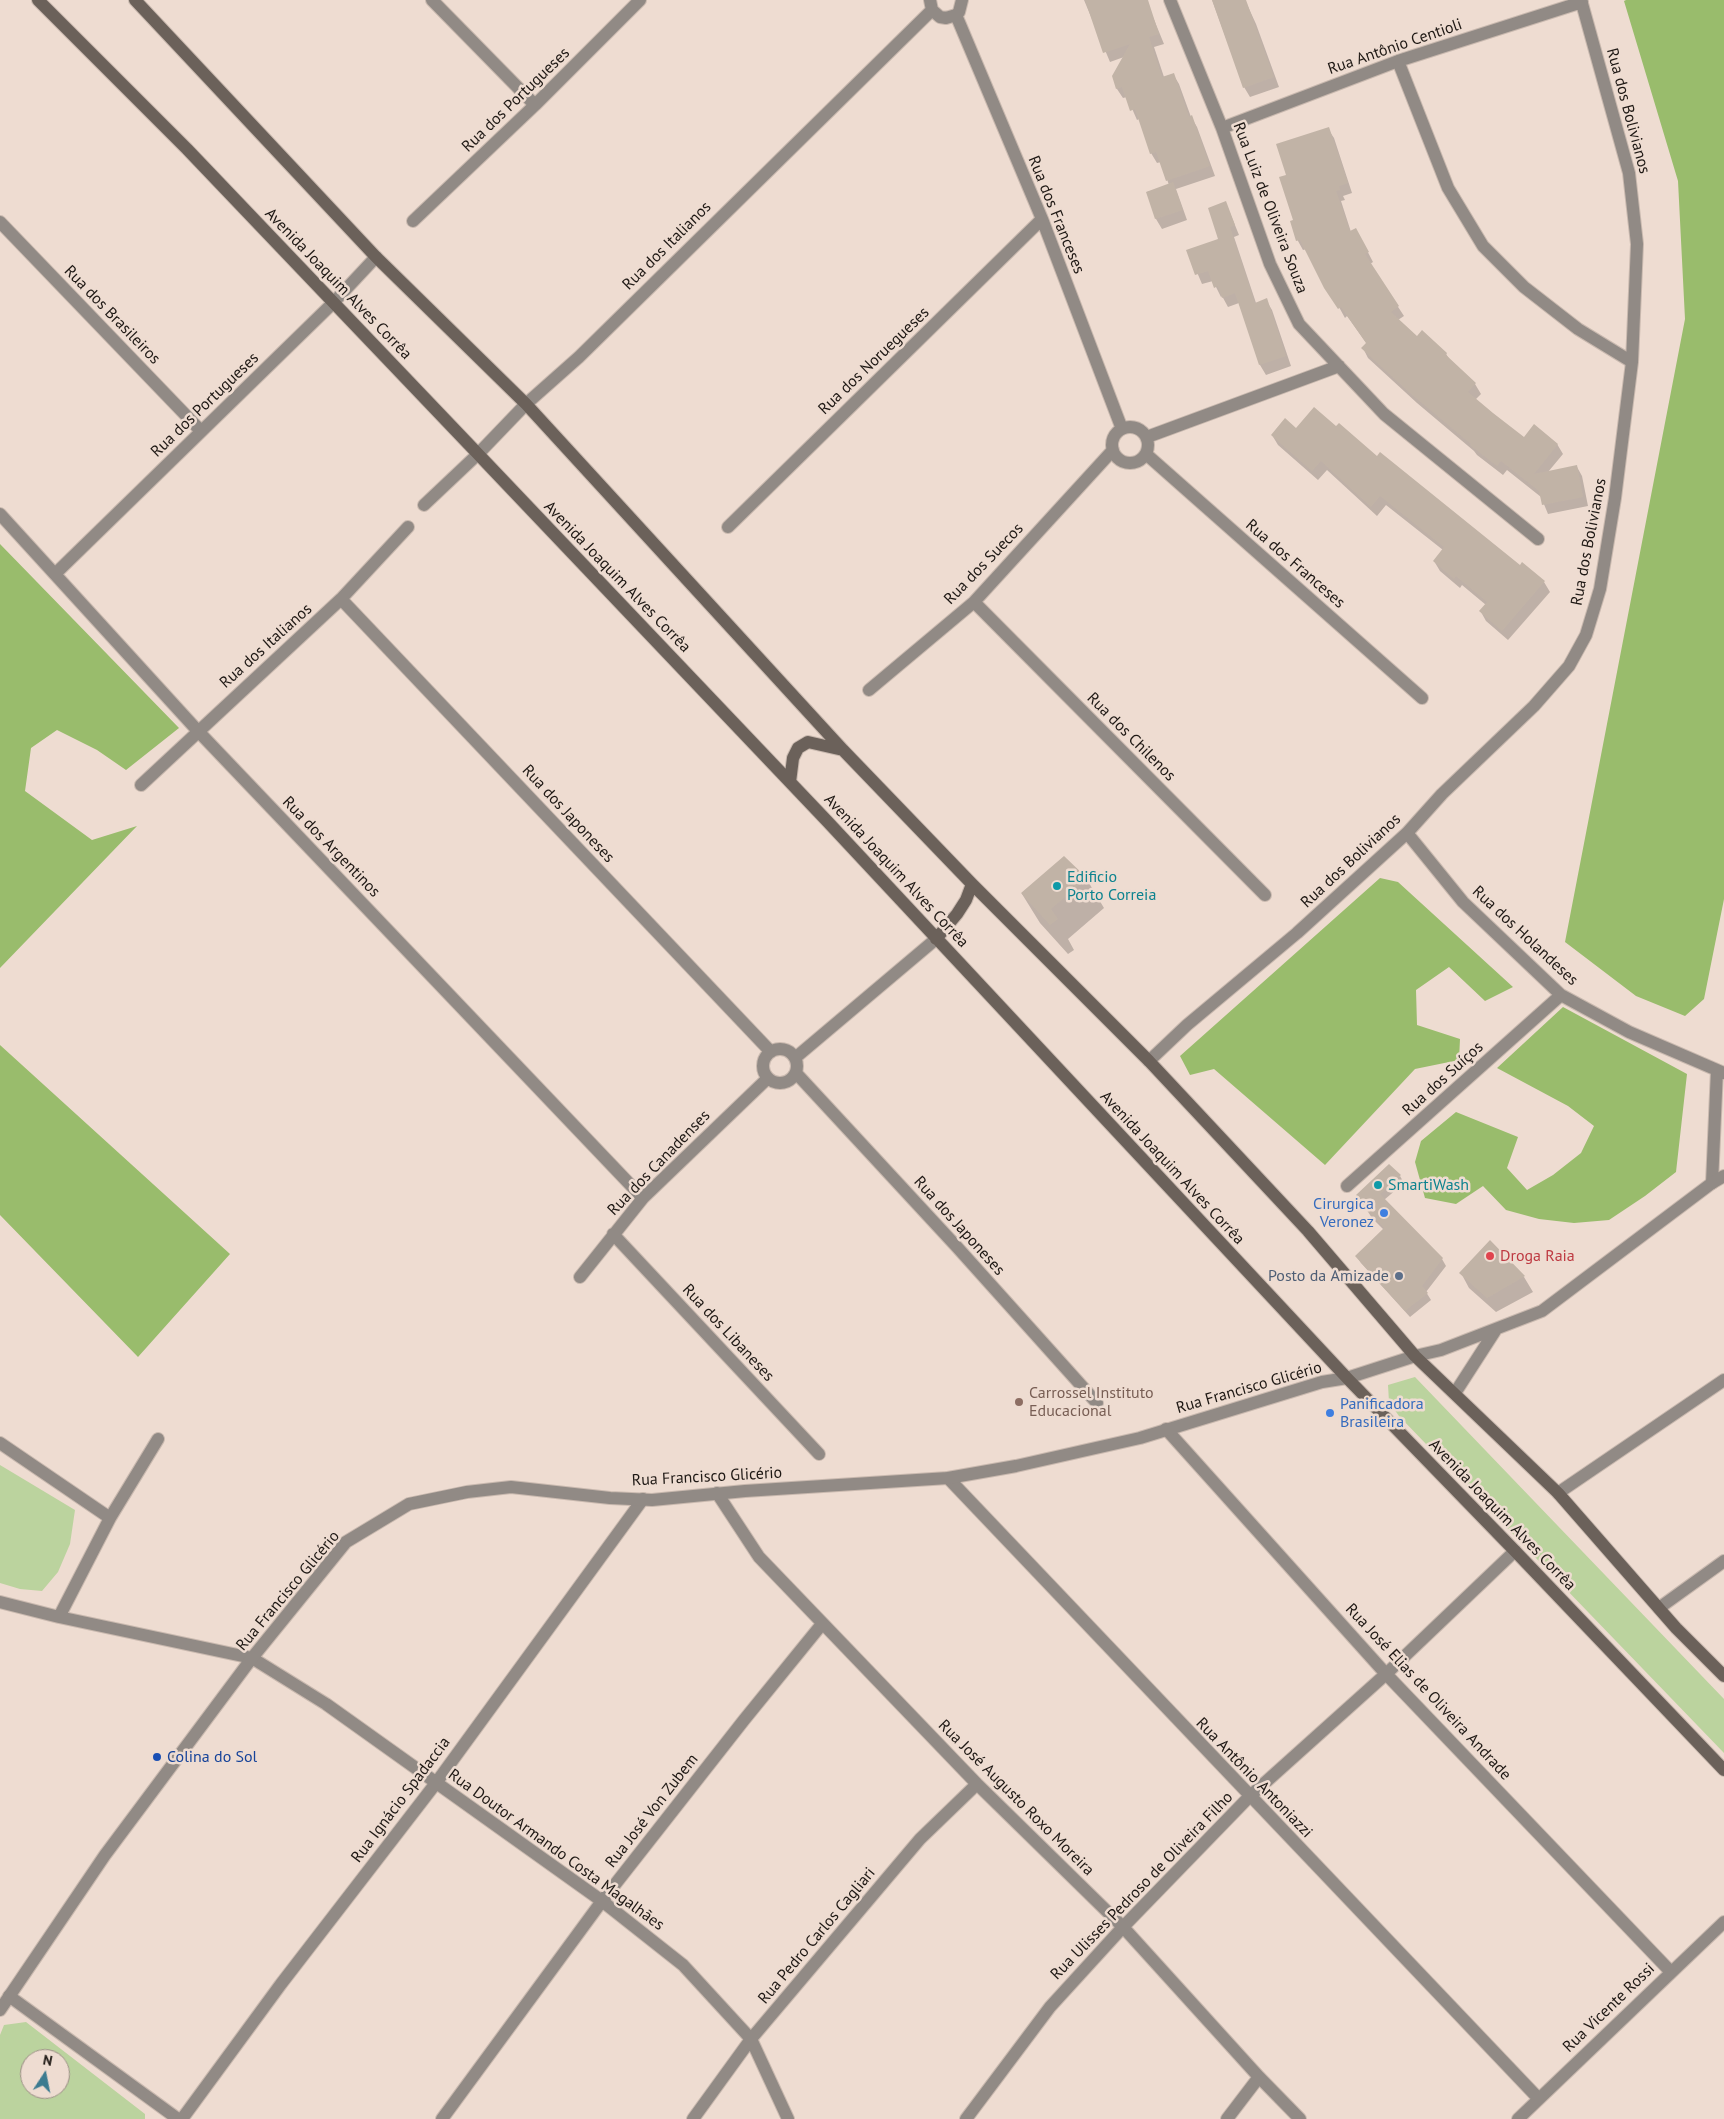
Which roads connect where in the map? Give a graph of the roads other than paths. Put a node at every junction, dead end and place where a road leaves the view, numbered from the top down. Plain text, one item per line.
1 (38, 0) edge
2 (134, 0) edge
3 (432, 0) edge
4 (640, 0) edge
5 (962, 0) edge
6 (1170, 0) edge
7 (1581, 1) edge
8 (931, 5) edge
9 (956, 15) junction
10 (1398, 61) junction
11 (535, 106) junction
12 (1222, 128) junction
13 (1042, 219) junction
14 (413, 221) dead end
15 (0, 222) edge
16 (376, 257) junction
17 (333, 303) junction
18 (1632, 362) junction
19 (1339, 366) junction
20 (526, 404) junction
21 (1122, 429) junction
22 (201, 431) junction
23 (1147, 437) junction
24 (1113, 450) junction
25 (478, 454) junction
26 (1146, 454) junction
27 (424, 505) dead end
28 (0, 514) edge
29 (408, 527) dead end
30 (728, 527) dead end
31 (1538, 539) dead end
32 (55, 574) junction
33 (341, 599) junction
34 (974, 602) junction
35 (869, 690) dead end
36 (1422, 698) dead end
37 (198, 730) junction
38 (843, 750) junction
39 (790, 782) junction
40 (141, 784) dead end
41 (1407, 833) junction
42 (972, 884) junction
43 (1265, 895) dead end
44 (936, 939) junction
45 (1561, 995) junction
46 (771, 1052) junction
47 (795, 1058) junction
48 (1149, 1061) junction
49 (1720, 1072) edge
50 (796, 1074) junction
51 (768, 1078) junction
52 (1724, 1176) edge
53 (1712, 1183) junction
54 (1347, 1186) dead end
55 (643, 1198) junction
56 (613, 1234) junction
57 (580, 1277) dead end
58 (1495, 1331) junction
59 (1415, 1356) junction
60 (1347, 1378) junction
61 (1724, 1380) edge
62 (1454, 1393) junction
63 (1096, 1403) dead end
64 (1166, 1429) junction
65 (158, 1439) dead end
66 (0, 1443) edge
67 (819, 1454) dead end
68 (948, 1478) junction
69 (717, 1493) junction
70 (1558, 1494) junction
71 (643, 1499) junction
72 (110, 1518) junction
73 (1515, 1551) junction
74 (1724, 1561) edge
75 (0, 1602) edge
76 (1659, 1608) junction
77 (59, 1617) junction
78 (822, 1624) junction
79 (252, 1658) junction
80 (1386, 1674) junction
81 (1724, 1676) edge
82 (1724, 1770) edge
83 (436, 1782) junction
84 (977, 1784) junction
85 (1249, 1797) junction
86 (602, 1901) junction
87 (1724, 1922) edge
88 (1123, 1927) junction
89 (1671, 1972) junction
90 (9, 1996) junction
91 (0, 2010) edge
92 (751, 2039) junction
93 (1259, 2078) junction
94 (1539, 2098) junction
95 (178, 2119) edge
96 (182, 2119) edge
97 (442, 2119) edge
98 (693, 2119) edge
99 (788, 2119) edge
100 (966, 2119) edge
101 (1227, 2119) edge
102 (1300, 2119) edge
103 (1518, 2119) edge

1 - 17 main road, Avenida Joaquim Alves Corrêa
2 - 16 main road
3 - 11 street
4 - 11 street, Rua dos Portugueses
5 - 9 street
6 - 12 street, Rua Luiz de Oliveira Souza
7 - 10 street, Rua Antônio Centioli
7 - 18 street, Rua dos Bolivianos
8 - 9 street
8 - 20 street, Rua dos Italianos
9 - 13 street, Rua dos Franceses
10 - 12 street, Rua Antônio Centioli
10 - 18 street
11 - 14 street, Rua dos Portugueses
12 - 19 street, Rua Luiz de Oliveira Souza
13 - 21 street, Rua dos Franceses
13 - 30 street, Rua dos Noruegueses
15 - 22 street, Rua dos Brasileiros
16 - 17 street, Rua dos Portugueses
16 - 20 main road
17 - 22 street, Rua dos Portugueses
17 - 25 main road, Avenida Joaquim Alves Corrêa
18 - 41 street, Rua dos Bolivianos
19 - 23 street
19 - 31 street, Rua Luiz de Oliveira Souza
20 - 25 street, Rua dos Italianos
20 - 38 main road
21 - 23 street
21 - 24 street
22 - 32 street, Rua dos Portugueses
23 - 26 street
24 - 26 street
24 - 34 street, Rua dos Suecos
25 - 27 street, Rua dos Italianos
25 - 39 main road, Avenida Joaquim Alves Corrêa
26 - 36 street, Rua dos Franceses
28 - 32 street, Rua dos Argentinos
29 - 33 street, Rua dos Italianos
32 - 37 street, Rua dos Argentinos
33 - 37 street, Rua dos Italianos
33 - 46 street, Rua dos Japoneses
34 - 35 street, Rua dos Suecos
34 - 43 street, Rua dos Chilenos
37 - 40 street, Rua dos Italianos
37 - 55 street, Rua dos Argentinos
38 - 39 main road
38 - 42 main road
39 - 44 main road, Avenida Joaquim Alves Corrêa
41 - 45 street, Rua dos Holandeses
41 - 48 street, Rua dos Bolivianos
42 - 44 main road
42 - 48 main road
44 - 47 street
44 - 60 main road, Avenida Joaquim Alves Corrêa
45 - 49 street, Rua dos Holandeses
45 - 54 street, Rua dos Suíços
46 - 47 street
46 - 51 street
47 - 50 street
48 - 59 main road
49 - 53 street
50 - 51 street
50 - 63 street, Rua dos Japoneses
51 - 55 street, Rua dos Canadenses
52 - 53 street, Rua Francisco Glicério
53 - 58 street, Rua Francisco Glicério
55 - 56 street, Rua dos Canadenses
56 - 57 street, Rua dos Canadenses
56 - 67 street, Rua dos Libaneses
58 - 59 street, Rua Francisco Glicério
58 - 62 street
59 - 60 street, Rua Francisco Glicério
59 - 62 main road
60 - 64 street, Rua Francisco Glicério
60 - 73 main road, Avenida Joaquim Alves Corrêa
61 - 70 street
62 - 70 main road
64 - 68 street, Rua Francisco Glicério
64 - 80 street, Rua José Elias de Oliveira Andrade
65 - 72 street
66 - 72 street
68 - 69 street, Rua Francisco Glicério
68 - 85 street, Rua Antônio Antoniazzi
69 - 71 street, Rua Francisco Glicério
69 - 78 street, Rua José Augusto Roxo Moreira
70 - 76 main road
71 - 79 street, Rua Francisco Glicério
71 - 83 street, Rua Ignácio Spadaccia
72 - 77 street
73 - 80 street, Rua Ulisses Pedroso de Oliveira Filho
73 - 82 main road, Avenida Joaquim Alves Corrêa
74 - 76 street
75 - 77 street, Rua Doutor Armando Costa Magalhães
76 - 81 main road
77 - 79 street, Rua Doutor Armando Costa Magalhães
78 - 84 street, Rua José Augusto Roxo Moreira
78 - 86 street, Rua José Von Zubem
79 - 83 street, Rua Doutor Armando Costa Magalhães
79 - 90 street, Rua Francisco Glicério
80 - 85 street, Rua Ulisses Pedroso de Oliveira Filho
80 - 89 street, Rua José Elias de Oliveira Andrade
83 - 86 street, Rua Doutor Armando Costa Magalhães
83 - 96 street, Rua Ignácio Spadaccia
84 - 88 street, Rua José Augusto Roxo Moreira
84 - 92 street, Rua Pedro Carlos Cagliari
85 - 88 street, Rua Ulisses Pedroso de Oliveira Filho
85 - 94 street, Rua Antônio Antoniazzi
86 - 92 street, Rua Doutor Armando Costa Magalhães
86 - 97 street, Rua José Von Zubem
87 - 89 street, Rua Vicente Rossi
88 - 93 street, Rua José Augusto Roxo Moreira
88 - 100 street, Rua Ulisses Pedroso de Oliveira Filho
89 - 94 street, Rua Vicente Rossi
90 - 91 street, Rua Francisco Glicério
90 - 95 street
92 - 98 street, Rua Pedro Carlos Cagliari
92 - 99 street, Rua Doutor Armando Costa Magalhães
93 - 101 street
93 - 102 street, Rua José Augusto Roxo Moreira
94 - 103 street, Rua Vicente Rossi

